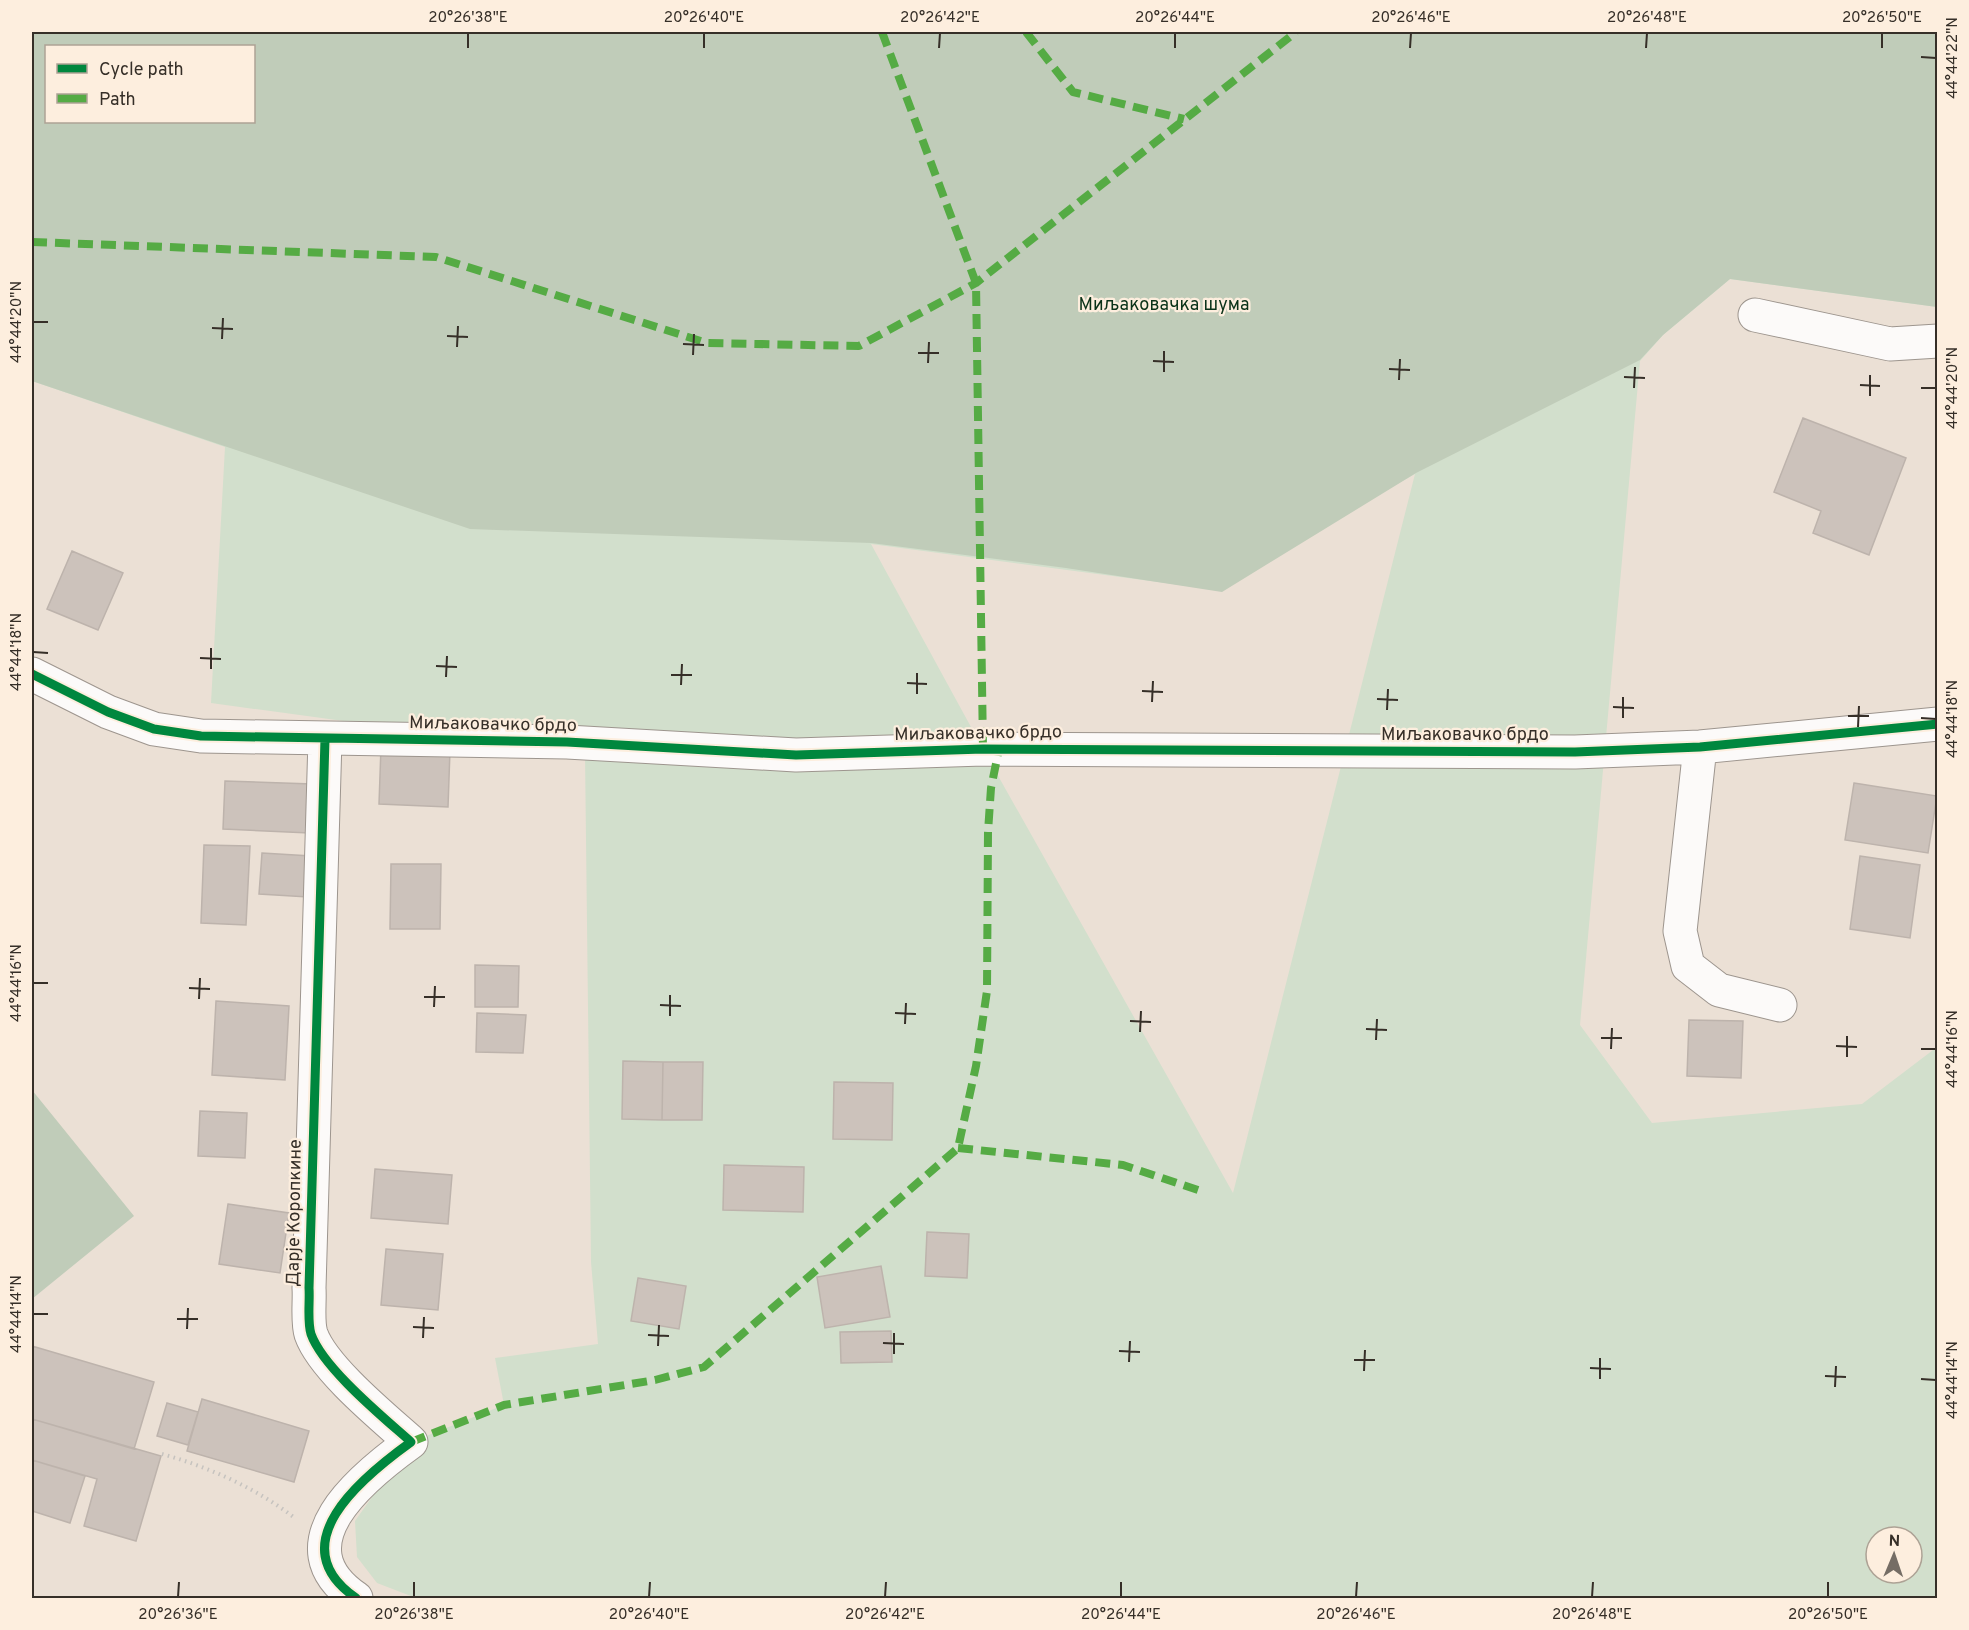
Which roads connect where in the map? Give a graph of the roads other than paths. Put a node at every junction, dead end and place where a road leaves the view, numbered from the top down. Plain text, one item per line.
1 (1755, 315) dead end
2 (1938, 341) edge
3 (32, 674) edge
4 (1938, 724) edge
5 (325, 740) junction
6 (1700, 747) junction
7 (1780, 1005) dead end
8 (356, 1599) edge

1 - 2 street
3 - 5 street, Миљаковачко брдо
4 - 6 street, Миљаковачко брдо
5 - 6 street, Миљаковачко брдо
5 - 8 street, Дарје Коропкине
6 - 7 street

